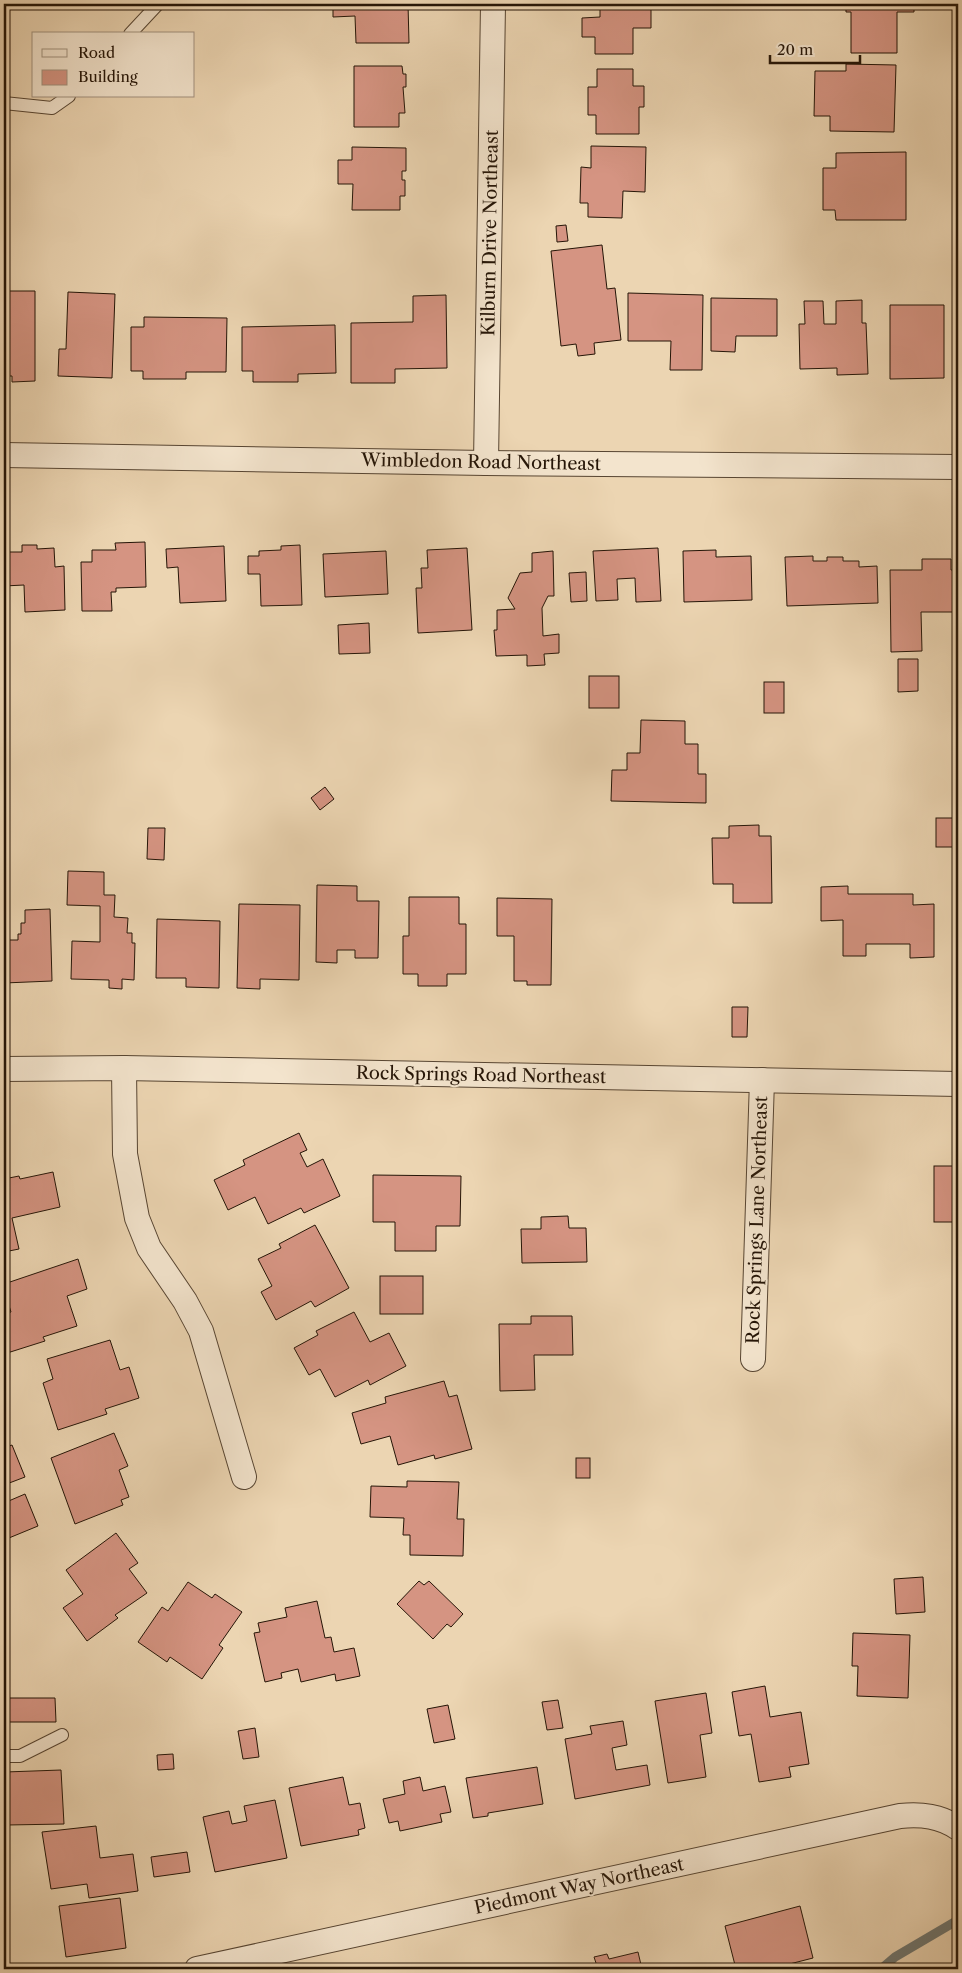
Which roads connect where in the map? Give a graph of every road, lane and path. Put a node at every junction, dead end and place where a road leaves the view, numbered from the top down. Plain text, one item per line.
1 (158, 4) edge
2 (494, 4) edge
3 (132, 32) edge
4 (65, 98) edge
5 (4, 103) edge
6 (4, 455) edge
7 (486, 463) junction
8 (958, 467) edge
9 (124, 1068) junction
10 (4, 1069) edge
11 (762, 1080) junction
12 (958, 1084) edge
13 (753, 1359) dead end
14 (244, 1477) dead end
15 (62, 1735) dead end
16 (4, 1756) edge
17 (958, 1828) edge
18 (197, 1969) edge

1 - 3 lane
2 - 7 street, Kilburn Drive Northeast
4 - 5 lane
6 - 7 street, Wimbledon Road Northeast
7 - 8 street, Wimbledon Road Northeast
9 - 10 street, Rock Springs Road Northeast
9 - 11 street, Rock Springs Road Northeast
9 - 14 street
11 - 12 street, Rock Springs Road Northeast
11 - 13 street, Rock Springs Lane Northeast
15 - 16 lane
17 - 18 street, Piedmont Way Northeast

